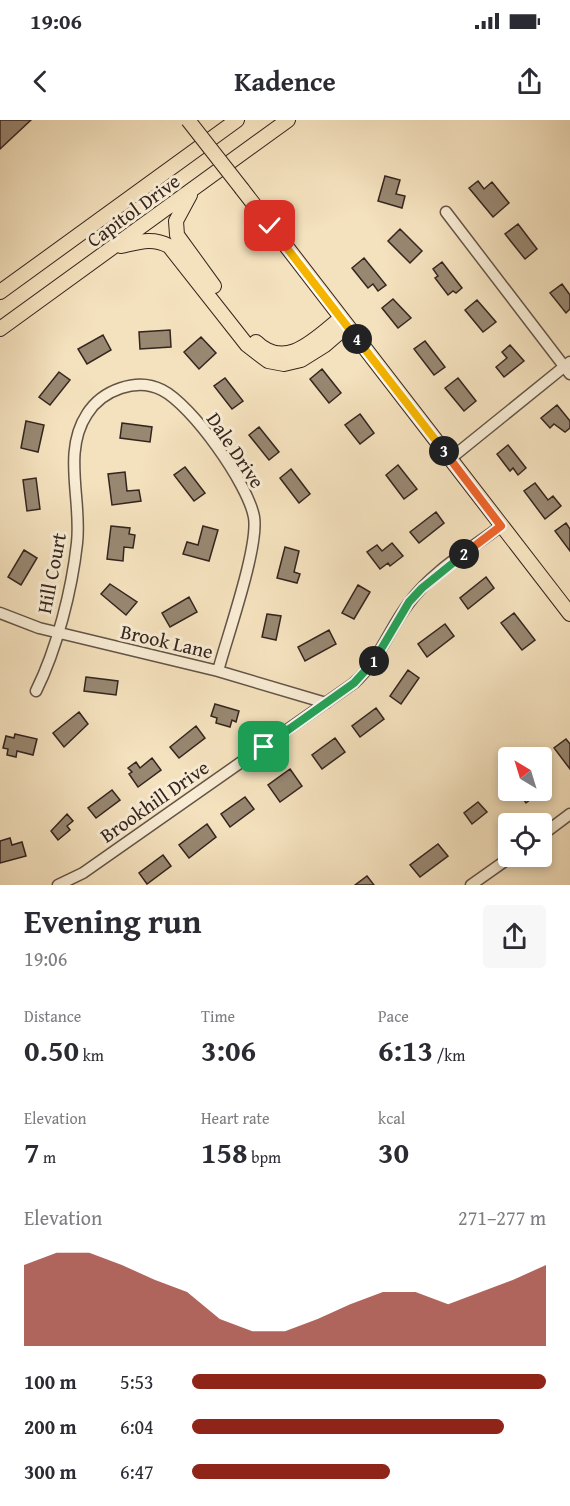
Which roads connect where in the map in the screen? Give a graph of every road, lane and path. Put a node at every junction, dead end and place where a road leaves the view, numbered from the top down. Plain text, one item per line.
1 (188, 120) edge
2 (288, 120) edge
3 (233, 122) edge
4 (193, 190) junction
5 (446, 212) dead end
6 (116, 247) junction
7 (0, 292) edge
8 (344, 322) junction
9 (0, 329) edge
10 (568, 368) edge
11 (81, 423) joint
12 (450, 459) junction
13 (501, 526) junction
14 (0, 613) edge
15 (570, 614) edge
16 (57, 633) junction
17 (218, 671) junction
18 (36, 691) dead end
19 (326, 703) junction
20 (570, 814) edge
21 (552, 828) edge
22 (498, 866) edge
23 (58, 885) edge
24 (471, 885) edge

1 - 8 main road, bridge
2 - 4 main road, Capitol Drive
3 - 7 main road, Capitol Drive
4 - 6 main road, Capitol Drive
4 - 8 main road
5 - 10 street
6 - 8 main road
6 - 9 main road, Capitol Drive
8 - 12 main road
10 - 12 street
11 - 16 street, Hill Court
11 - 17 street, Dale Drive
12 - 13 main road
13 - 15 main road
13 - 19 street, Brookhill Drive
14 - 16 street, Brook Lane
16 - 17 street, Brook Lane
16 - 18 street, Hill Court
17 - 19 street, Brook Lane
19 - 23 street, Brookhill Drive
20 - 21 street
22 - 24 street

